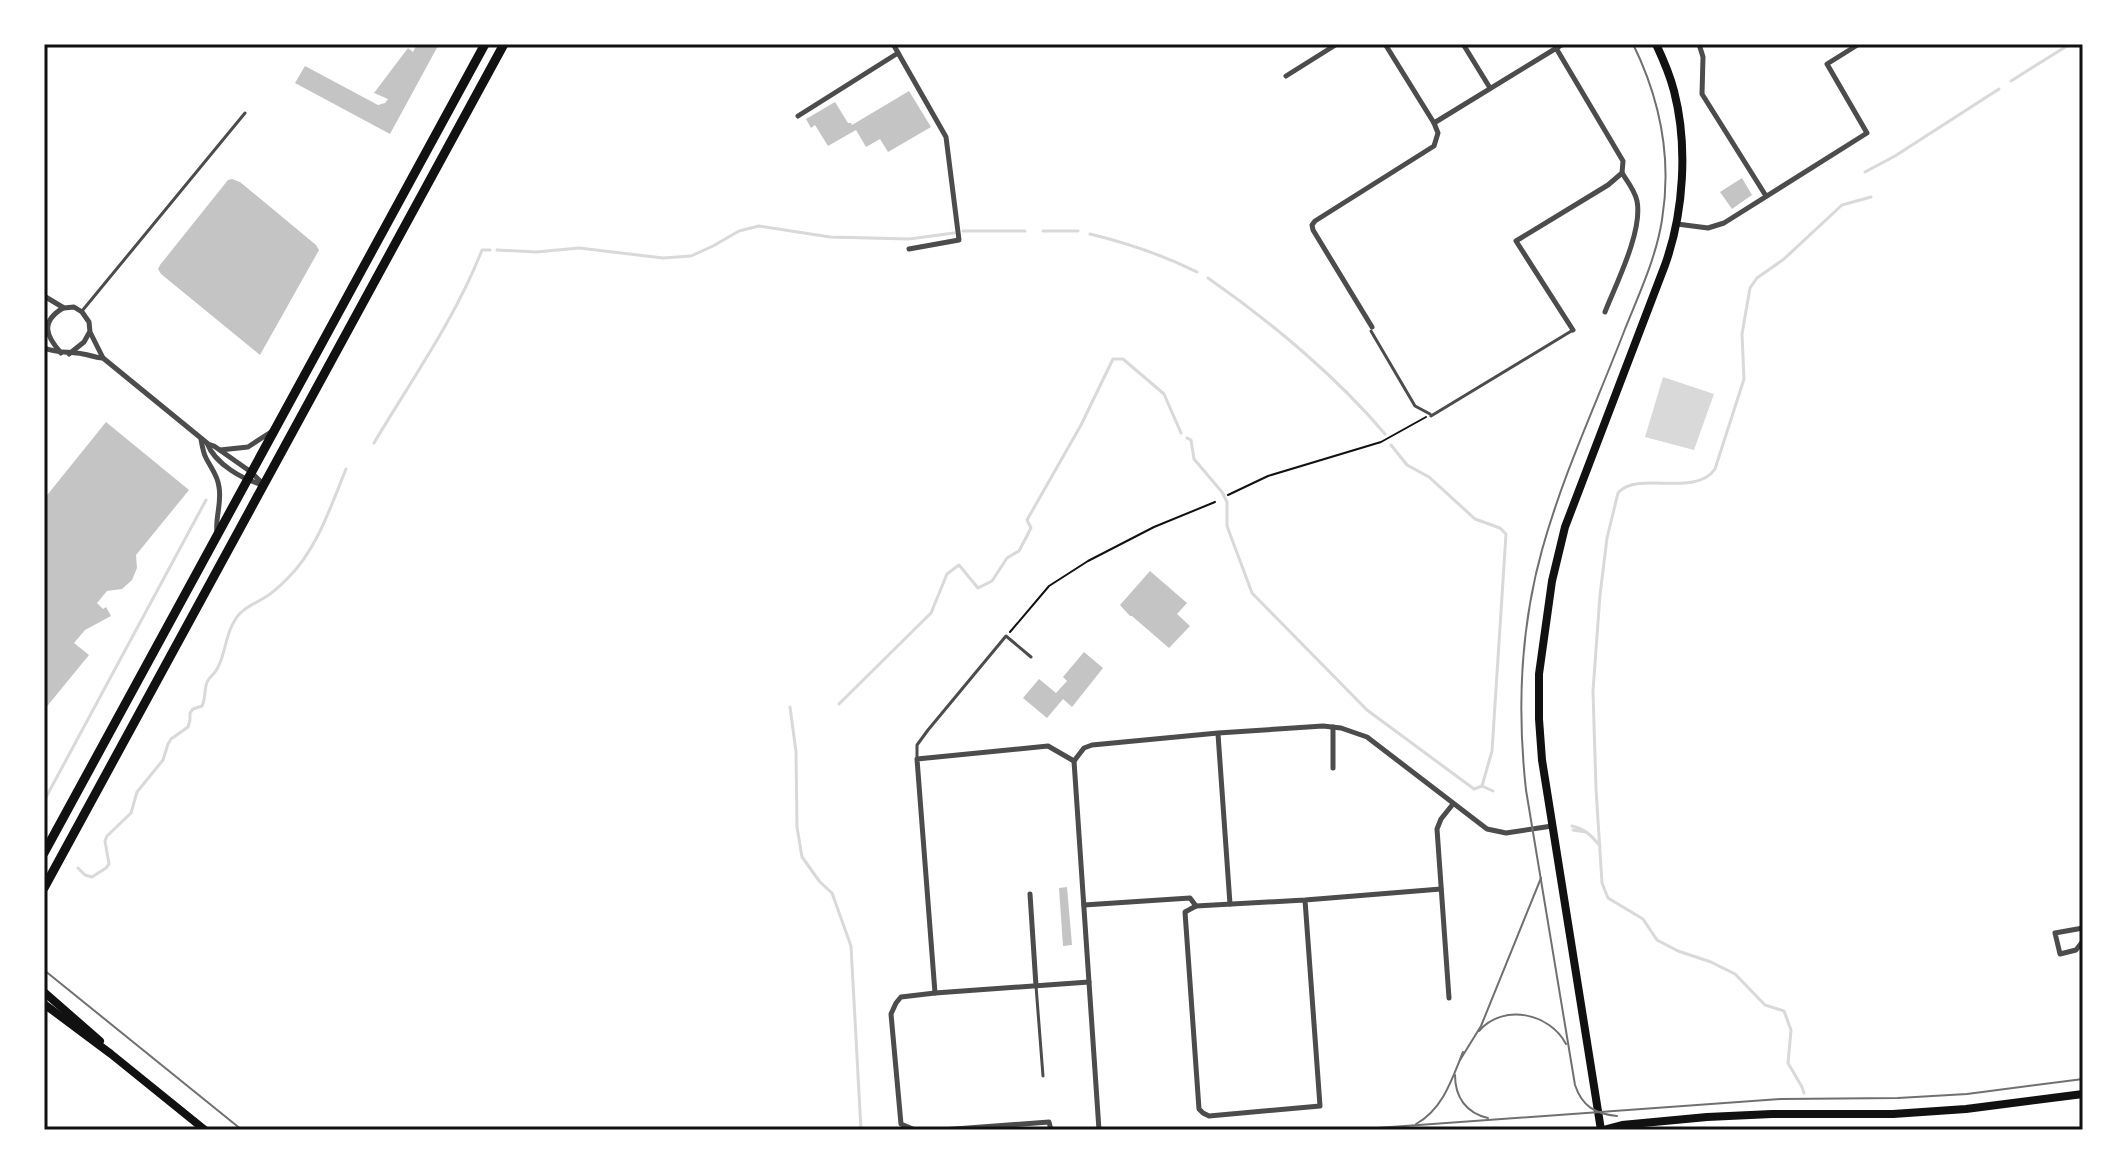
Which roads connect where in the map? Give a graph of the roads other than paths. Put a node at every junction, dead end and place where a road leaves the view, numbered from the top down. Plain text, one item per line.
1 (485, 44) edge
2 (504, 44) edge
3 (893, 44) edge
4 (1337, 44) edge
5 (1385, 44) edge
6 (1463, 44) edge
7 (1563, 44) edge
8 (1656, 44) edge
9 (1699, 44) edge
10 (1859, 44) edge
11 (1556, 48) junction
12 (898, 53) junction
13 (1286, 76) dead end
14 (1490, 88) junction
15 (245, 113) dead end
16 (798, 116) dead end
17 (1434, 123) junction
18 (1622, 173) junction
19 (1767, 196) junction
20 (1677, 224) junction
21 (909, 249) dead end
22 (44, 296) edge
23 (64, 308) junction
24 (82, 312) junction
25 (1605, 312) dead end
26 (46, 325) edge
27 (1372, 329) joint
28 (1573, 330) joint
29 (90, 332) junction
30 (44, 348) edge
31 (58, 353) junction
32 (69, 354) junction
33 (46, 356) edge
34 (103, 358) junction
35 (275, 429) junction
36 (200, 438) junction
37 (207, 443) junction
38 (220, 450) junction
39 (249, 476) junction
40 (264, 485) junction
41 (218, 535) junction
42 (1031, 657) dead end
43 (1333, 727) junction
44 (1218, 733) junction
45 (917, 759) junction
46 (1074, 761) junction
47 (1333, 768) dead end
48 (1453, 804) junction
49 (1552, 826) junction
50 (44, 853) edge
51 (44, 888) edge
52 (1441, 889) junction
53 (1030, 894) dead end
54 (1305, 900) junction
55 (1230, 904) junction
56 (1084, 905) junction
57 (1196, 906) junction
58 (2083, 928) edge
59 (2083, 941) edge
60 (1089, 982) junction
61 (1036, 986) junction
62 (44, 992) edge
63 (935, 993) junction
64 (1449, 998) dead end
65 (44, 1004) edge
66 (111, 1054) junction
67 (1043, 1076) dead end
68 (2083, 1094) edge
69 (901, 1127) edge
70 (205, 1130) edge
71 (915, 1130) edge
72 (941, 1130) edge
73 (1051, 1130) edge
74 (1099, 1130) edge
75 (1602, 1130) edge

1 - 35 main road
2 - 40 main road
3 - 12 street
4 - 13 street
5 - 17 street
6 - 14 street
7 - 11 street
8 - 20 main road
9 - 19 street
10 - 19 street
11 - 14 street
11 - 18 street
12 - 16 street
12 - 21 street
14 - 17 street
15 - 24 lane
17 - 27 street
18 - 25 street
18 - 28 street
19 - 20 street
20 - 49 main road
22 - 23 street
23 - 24 street
23 - 26 street
24 - 29 street
26 - 31 street
27 - 28 lane
29 - 32 street
29 - 34 street
30 - 31 street
31 - 32 street
31 - 33 street
32 - 34 street
34 - 36 street
35 - 38 street
35 - 39 main road
36 - 37 street
36 - 41 street
37 - 38 street
37 - 39 street
38 - 39 street
39 - 40 street
39 - 41 main road
40 - 51 main road
41 - 50 main road
42 - 45 lane
43 - 44 street
43 - 47 street
43 - 48 street
44 - 46 street
44 - 55 street
45 - 46 street
45 - 63 street
46 - 56 street
48 - 49 street
48 - 52 street
49 - 75 main road
52 - 54 street
52 - 64 street
53 - 61 street
54 - 55 street
54 - 57 street
55 - 57 street
56 - 57 street
56 - 60 street
58 - 59 street
60 - 61 street
60 - 74 street
61 - 63 street
61 - 67 lane
62 - 66 main road
63 - 69 street
65 - 66 main road
66 - 70 main road
68 - 75 main road
69 - 71 street
72 - 73 street

